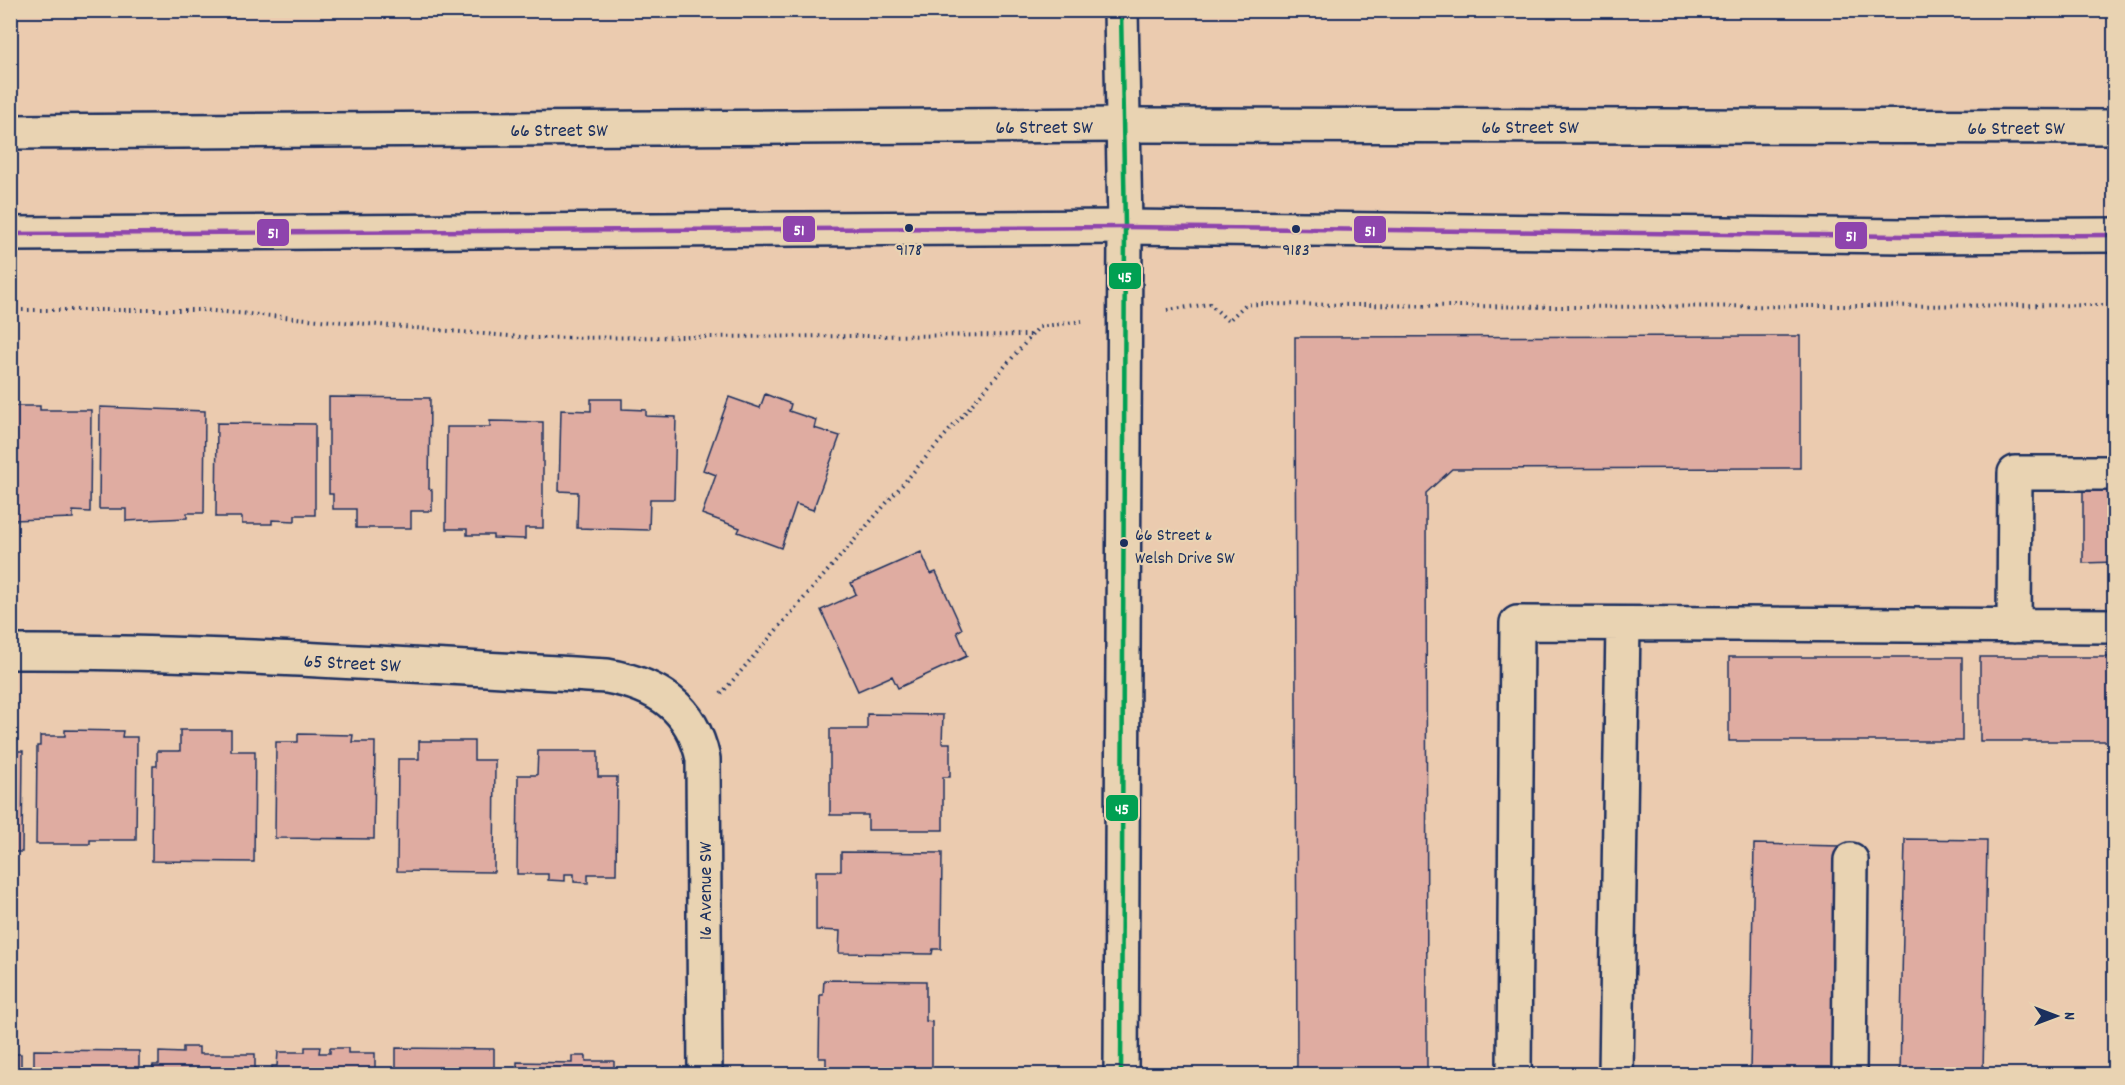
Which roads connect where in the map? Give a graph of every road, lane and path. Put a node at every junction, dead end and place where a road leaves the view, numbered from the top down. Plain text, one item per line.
1 (1121, 10) edge
2 (1124, 125) junction
3 (2115, 127) edge
4 (10, 132) edge
5 (1125, 227) junction
6 (10, 234) edge
7 (2115, 235) edge
8 (1210, 304) dead end
9 (2115, 305) edge
10 (10, 310) edge
11 (1039, 327) dead end
12 (1032, 335) junction
13 (2115, 473) edge
14 (1623, 624) junction
15 (2014, 626) junction
16 (2115, 626) edge
17 (10, 651) edge
18 (688, 720) junction
19 (1851, 860) dead end
20 (705, 1074) edge
21 (1121, 1074) edge
22 (1514, 1074) edge
23 (1616, 1074) edge
24 (1849, 1074) edge

1 - 2 main road
2 - 3 main road, 66 Street SW
2 - 4 main road, 66 Street SW
2 - 5 main road
5 - 6 main road
5 - 7 main road
5 - 21 main road
8 - 9 path
10 - 12 path
11 - 12 path
12 - 18 path
13 - 15 main road
14 - 15 main road
14 - 22 main road
14 - 23 main road
15 - 16 main road
17 - 18 main road, 65 Street SW
18 - 20 main road, 16 Avenue SW
19 - 24 main road

